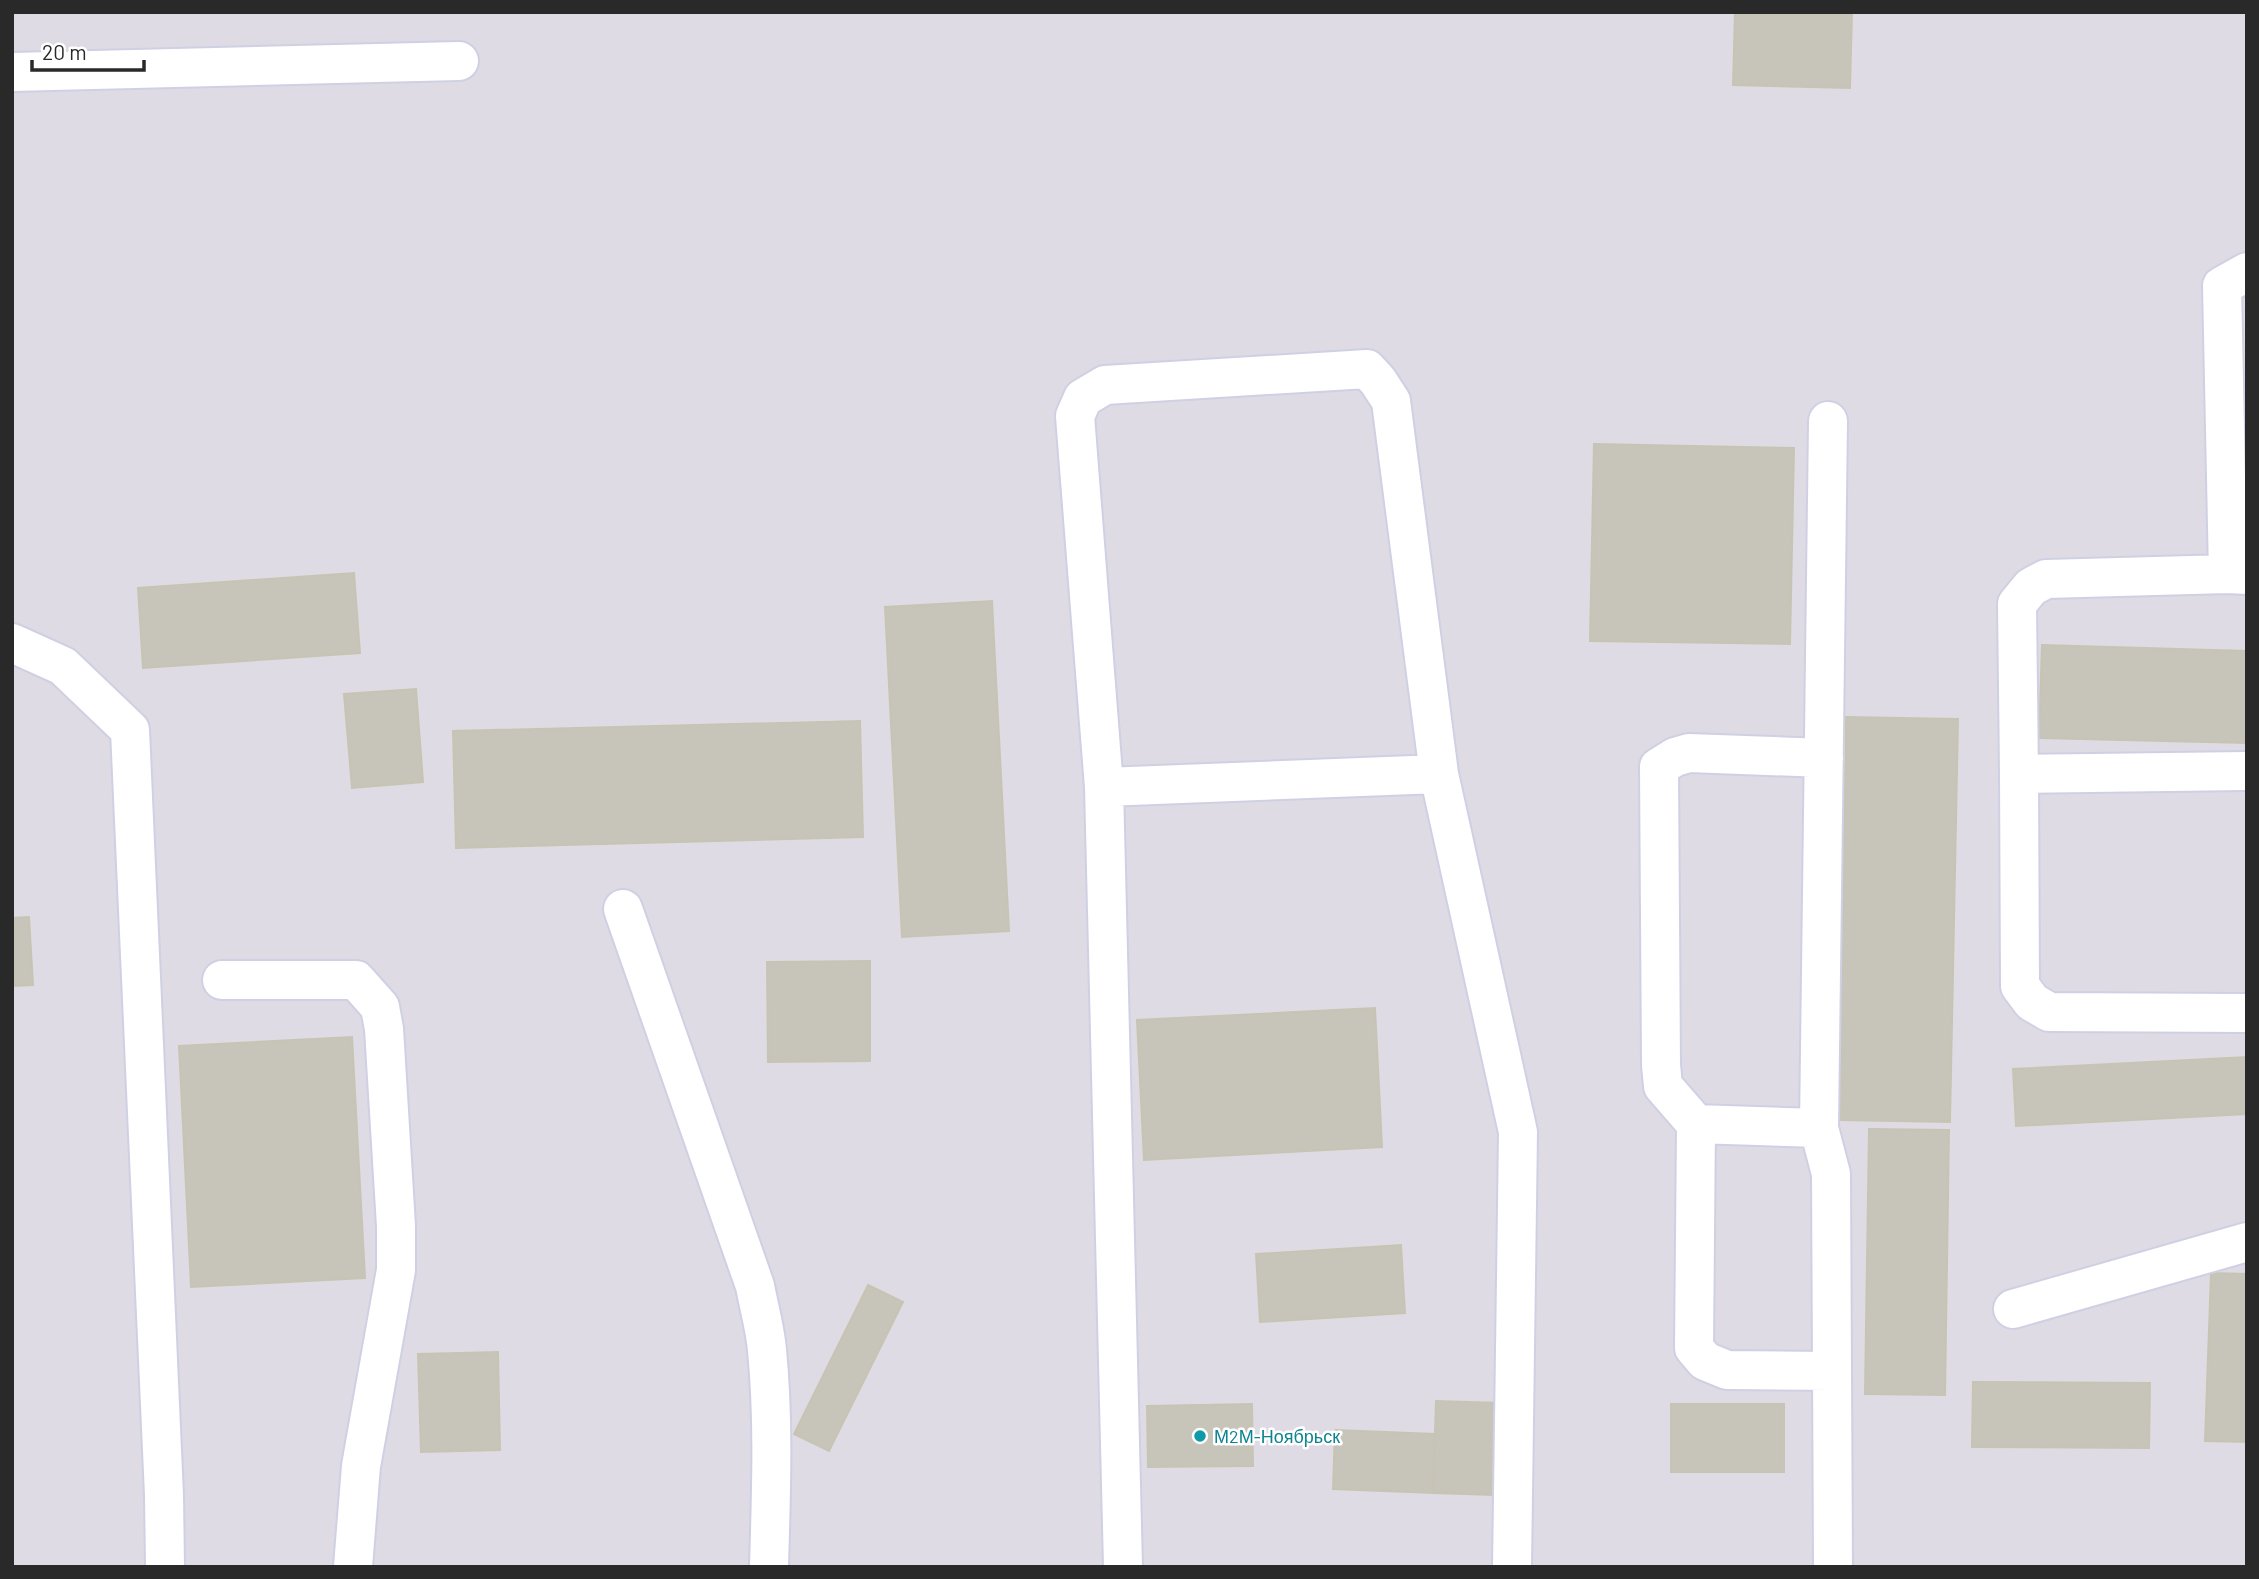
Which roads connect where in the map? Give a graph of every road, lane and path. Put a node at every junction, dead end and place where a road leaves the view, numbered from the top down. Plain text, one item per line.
1 (459, 61) dead end
2 (12, 72) edge
3 (2247, 272) edge
4 (1828, 421) dead end
5 (2237, 575) edge
6 (12, 643) edge
7 (1824, 758) junction
8 (2247, 771) edge
9 (1439, 774) junction
10 (2019, 774) junction
11 (1104, 787) junction
12 (623, 909) dead end
13 (222, 980) dead end
14 (2247, 1013) edge
15 (1696, 1124) junction
16 (1819, 1128) junction
17 (2247, 1242) edge
18 (2013, 1309) dead end
19 (1832, 1371) junction
20 (164, 1567) edge
21 (353, 1567) edge
22 (769, 1567) edge
23 (1123, 1567) edge
24 (1512, 1567) edge
25 (1833, 1567) edge

1 - 2 lane
3 - 5 lane
4 - 7 lane
5 - 10 lane
6 - 20 lane
7 - 15 lane
7 - 16 lane
8 - 10 lane
9 - 11 lane
9 - 11 lane
9 - 24 lane
10 - 14 lane
11 - 23 lane
12 - 22 lane
13 - 21 lane
15 - 16 lane
15 - 19 lane
16 - 19 lane
17 - 18 lane
19 - 25 lane

